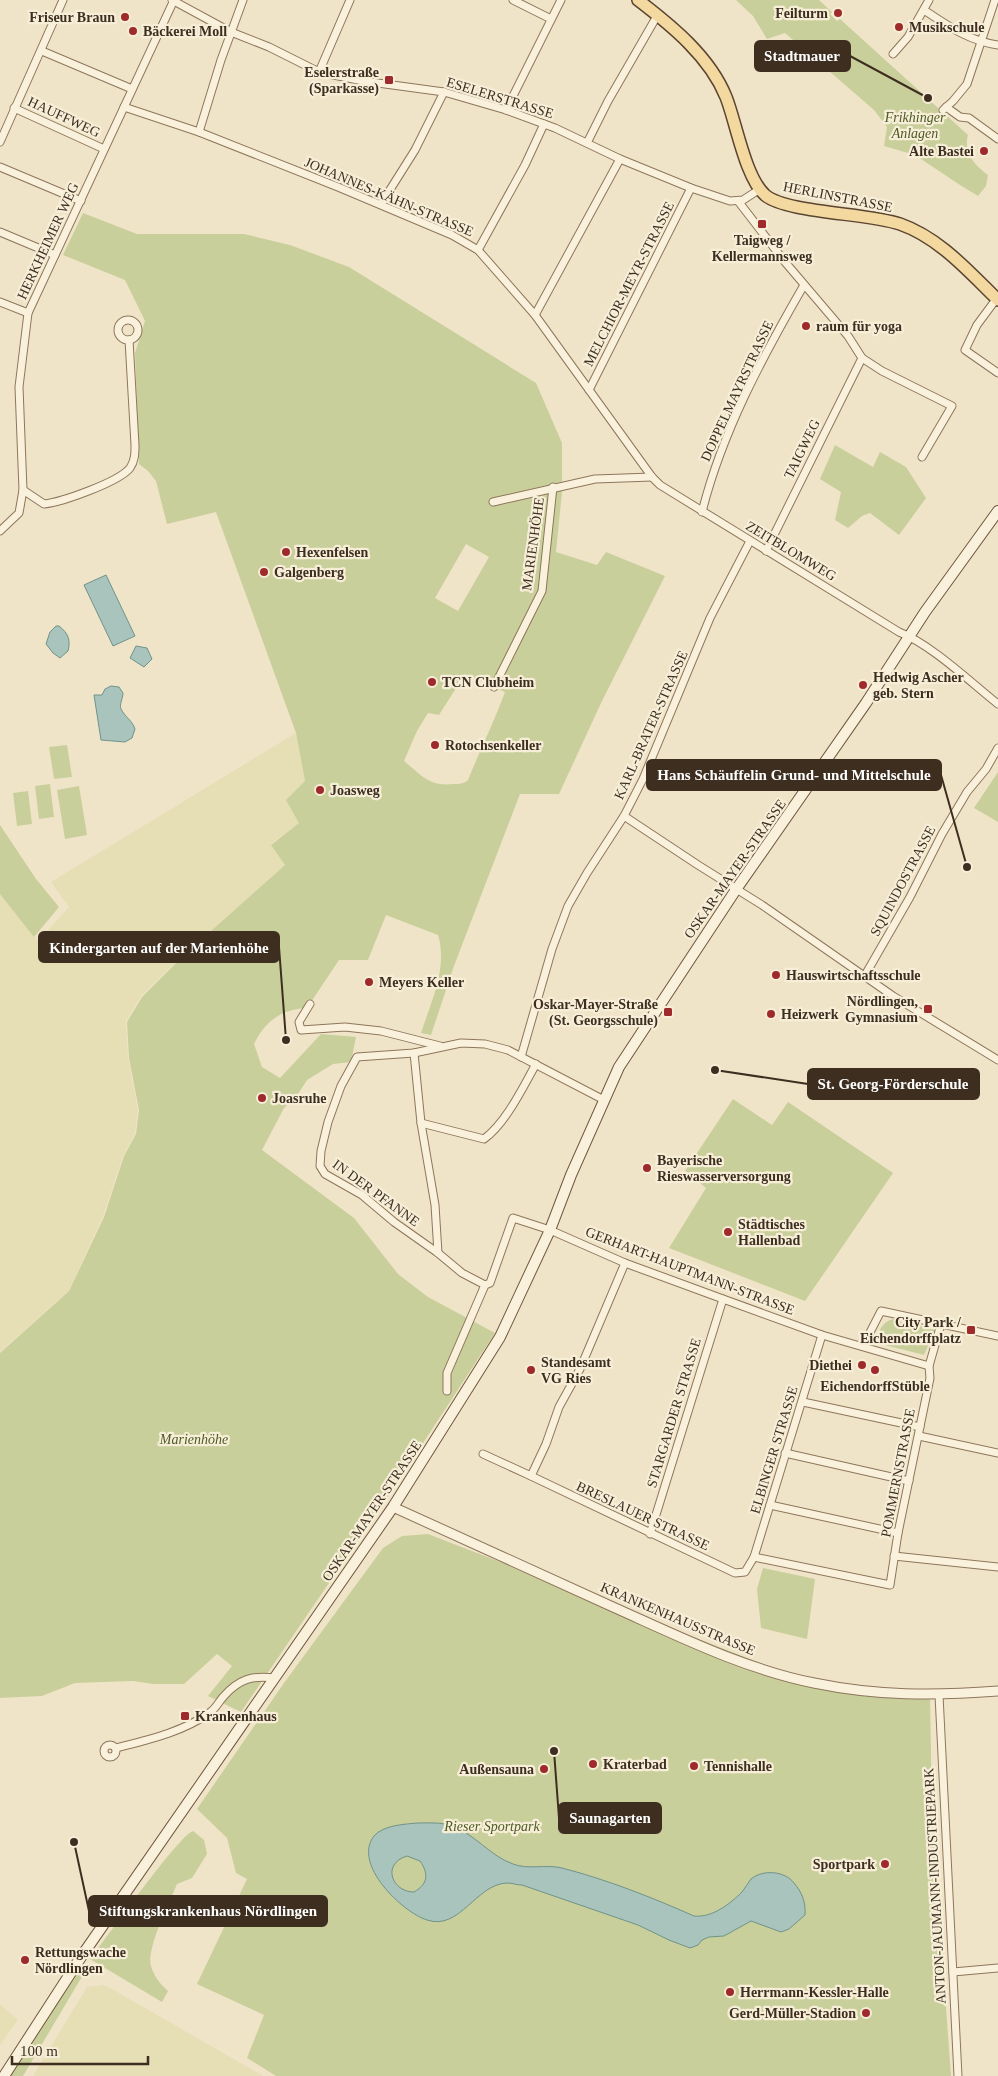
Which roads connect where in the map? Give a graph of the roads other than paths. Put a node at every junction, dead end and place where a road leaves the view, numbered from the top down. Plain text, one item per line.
1 (63, 0) edge
2 (173, 0) edge
3 (243, 0) edge
4 (350, 0) edge
5 (513, 0) edge
6 (561, 0) edge
7 (929, 0) edge
8 (995, 0) edge
9 (644, 2) edge
10 (924, 10) junction
11 (657, 16) junction
12 (551, 18) junction
13 (231, 32) junction
14 (981, 42) junction
15 (998, 45) edge
16 (42, 50) junction
17 (894, 54) dead end
18 (319, 72) junction
19 (132, 88) junction
20 (444, 92) junction
21 (124, 107) junction
22 (14, 108) junction
23 (506, 110) junction
24 (544, 124) junction
25 (199, 132) junction
26 (998, 139) edge
27 (0, 142) edge
28 (587, 143) junction
29 (104, 149) junction
30 (620, 159) junction
31 (0, 167) edge
32 (691, 188) junction
33 (760, 189) junction
34 (81, 201) junction
35 (738, 201) junction
36 (380, 204) junction
37 (0, 232) edge
38 (478, 250) junction
39 (56, 255) junction
40 (804, 285) junction
41 (997, 299) edge
42 (0, 302) edge
43 (28, 313) junction
44 (535, 315) junction
45 (129, 340) dead end
46 (862, 358) junction
47 (998, 373) edge
48 (589, 390) junction
49 (922, 457) dead end
50 (652, 478) junction
51 (660, 485) joint
52 (553, 487) junction
53 (23, 490) junction
54 (493, 502) dead end
55 (998, 511) edge
56 (702, 512) junction
57 (0, 531) edge
58 (750, 541) junction
59 (766, 551) junction
60 (910, 636) junction
61 (494, 687) dead end
62 (998, 704) edge
63 (998, 748) edge
64 (624, 816) junction
65 (737, 888) junction
66 (864, 977) junction
67 (310, 1004) dead end
68 (443, 1047) junction
69 (414, 1053) junction
70 (521, 1057) junction
71 (998, 1060) edge
72 (536, 1064) junction
73 (604, 1100) junction
74 (421, 1123) junction
75 (550, 1230) junction
76 (438, 1253) junction
77 (625, 1262) junction
78 (486, 1285) junction
79 (722, 1299) junction
80 (945, 1325) junction
81 (822, 1335) junction
82 (998, 1336) edge
83 (863, 1346) junction
84 (929, 1366) junction
85 (447, 1391) dead end
86 (803, 1402) junction
87 (920, 1427) junction
88 (919, 1436) junction
89 (998, 1452) edge
90 (785, 1453) junction
91 (483, 1454) dead end
92 (531, 1476) junction
93 (909, 1481) junction
94 (770, 1505) junction
95 (393, 1507) junction
96 (898, 1533) junction
97 (650, 1534) junction
98 (894, 1556) junction
99 (754, 1557) junction
100 (998, 1567) edge
101 (745, 1572) joint
102 (275, 1678) junction
103 (998, 1691) edge
104 (939, 1695) junction
105 (116, 1748) dead end
106 (998, 1968) edge
107 (953, 1972) junction
108 (4, 2076) edge
109 (958, 2076) edge

1 - 16 street
2 - 13 street, ESELERSTRASSE
2 - 19 street, HERKHEIMER WEG
3 - 13 street
4 - 18 street
5 - 12 street
6 - 12 street
7 - 10 street
8 - 14 street
9 - 11 main road, HERLINSTRASSE
10 - 14 street
10 - 17 street
11 - 28 street
11 - 33 main road, HERLINSTRASSE
12 - 23 street
13 - 18 street, ESELERSTRASSE
13 - 25 street
14 - 15 street
14 - 26 street
16 - 19 street
16 - 22 street
18 - 20 street, ESELERSTRASSE
19 - 21 street, HERKHEIMER WEG
20 - 23 street, ESELERSTRASSE
20 - 36 street
21 - 25 street, JOHANNES-KÄHN-STRASSE
21 - 29 street, HERKHEIMER WEG
22 - 27 street
22 - 29 street, HAUFFWEG
23 - 24 street, ESELERSTRASSE
24 - 28 street, ESELERSTRASSE
24 - 38 street
25 - 36 street, JOHANNES-KÄHN-STRASSE
28 - 30 street, ESELERSTRASSE
29 - 34 street, HERKHEIMER WEG
30 - 32 street, ESELERSTRASSE
30 - 44 street
31 - 34 street
32 - 35 street, ESELERSTRASSE
32 - 48 street, MELCHIOR-MEYR-STRASSE
33 - 35 street
33 - 41 main road, HERLINSTRASSE
34 - 39 street, HERKHEIMER WEG
35 - 40 street
36 - 38 street, JOHANNES-KÄHN-STRASSE
37 - 39 street
38 - 44 street, JOHANNES-KÄHN-STRASSE
39 - 43 street, HERKHEIMER WEG
40 - 46 street
40 - 56 street, DOPPELMAYRSTRASSE
41 - 47 street
42 - 43 street
43 - 53 street, HERKHEIMER WEG
44 - 48 street, JOHANNES-KÄHN-STRASSE
45 - 53 street
46 - 49 street
46 - 59 street, TAIGWEG
48 - 50 street, JOHANNES-KÄHN-STRASSE
50 - 51 street, JOHANNES-KÄHN-STRASSE
50 - 52 street
51 - 56 street, ZEITBLOMWEG
52 - 54 street, MARIENHÖHE
52 - 61 street, MARIENHÖHE
53 - 57 street, HERKHEIMER WEG
55 - 60 main road, OSKAR-MAYER-STRASSE
56 - 58 street, ZEITBLOMWEG
58 - 59 street, ZEITBLOMWEG
58 - 64 street, KARL-BRATER-STRASSE
59 - 60 street, ZEITBLOMWEG
60 - 62 street, ZEITBLOMWEG
60 - 65 main road, OSKAR-MAYER-STRASSE
63 - 66 street, SQUINDOSTRASSE
64 - 65 street
64 - 70 street, KARL-BRATER-STRASSE
65 - 66 street
65 - 73 main road, OSKAR-MAYER-STRASSE
66 - 71 street
67 - 68 street
68 - 69 street, IN DER PFANNE
68 - 70 street, IN DER PFANNE
69 - 74 street, IN DER PFANNE
69 - 76 street, IN DER PFANNE
70 - 72 street, IN DER PFANNE
72 - 73 street, IN DER PFANNE
72 - 74 street
73 - 75 main road, OSKAR-MAYER-STRASSE
74 - 76 street, IN DER PFANNE
75 - 77 street, GERHART-HAUPTMANN-STRASSE
75 - 78 street
75 - 95 main road, OSKAR-MAYER-STRASSE
76 - 78 street, IN DER PFANNE
77 - 79 street, GERHART-HAUPTMANN-STRASSE
77 - 92 street
78 - 85 street
79 - 81 street, GERHART-HAUPTMANN-STRASSE
79 - 97 street, STARGARDER STRASSE
80 - 82 street
80 - 83 street
80 - 84 street, POMMERNSTRASSE
81 - 83 street, GERHART-HAUPTMANN-STRASSE
81 - 86 street, ELBINGER STRASSE
83 - 84 street, GERHART-HAUPTMANN-STRASSE
84 - 87 street, POMMERNSTRASSE
86 - 87 street
86 - 90 street, ELBINGER STRASSE
87 - 88 street, POMMERNSTRASSE
88 - 89 street
88 - 93 street, POMMERNSTRASSE
90 - 93 street
90 - 94 street, ELBINGER STRASSE
91 - 92 street, BRESLAUER STRASSE
92 - 97 street, BRESLAUER STRASSE
93 - 96 street, POMMERNSTRASSE
94 - 96 street
94 - 99 street, ELBINGER STRASSE
95 - 102 main road, OSKAR-MAYER-STRASSE
95 - 104 street, KRANKENHAUSSTRASSE
96 - 98 street, POMMERNSTRASSE
97 - 101 street, BRESLAUER STRASSE
98 - 99 street, POMMERNSTRASSE
98 - 100 street
99 - 101 street, ELBINGER STRASSE
102 - 105 street
102 - 108 main road, OSKAR-MAYER-STRASSE
103 - 104 street, KRANKENHAUSSTRASSE
104 - 107 street, ANTON-JAUMANN-INDUSTRIEPARK
106 - 107 street
107 - 109 street, ANTON-JAUMANN-INDUSTRIEPARK

